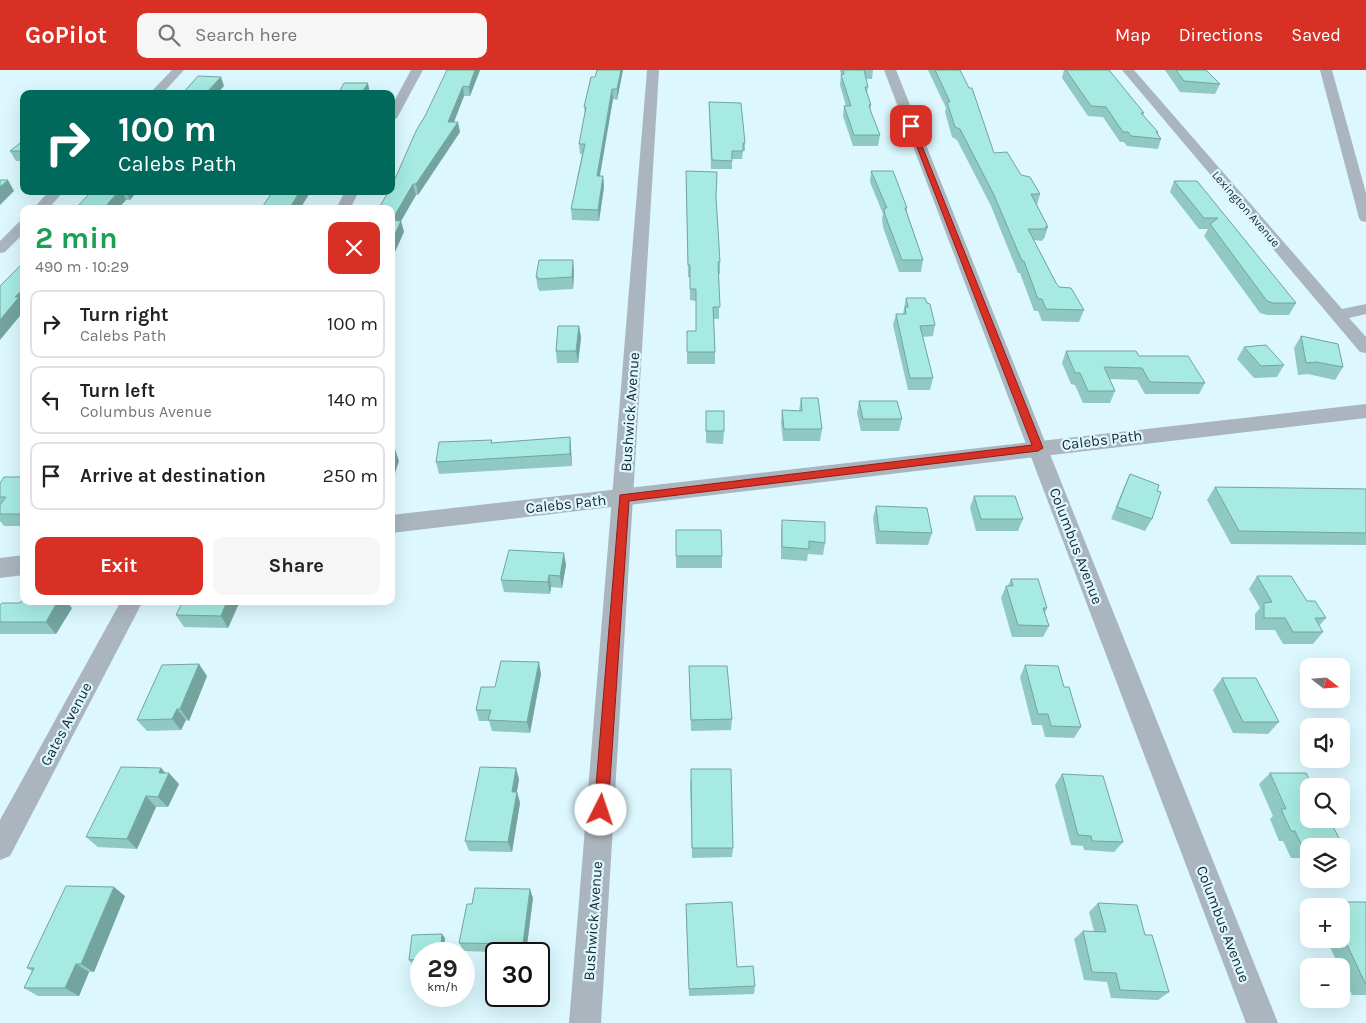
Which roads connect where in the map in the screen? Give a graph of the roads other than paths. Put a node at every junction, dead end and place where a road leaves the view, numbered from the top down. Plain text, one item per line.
1 (178, 70) edge
2 (417, 70) edge
3 (653, 70) edge
4 (890, 70) edge
5 (1128, 70) edge
6 (1326, 70) edge
7 (158, 90) edge
8 (395, 111) edge
9 (53, 195) edge
10 (44, 205) edge
11 (1366, 218) edge
12 (20, 229) edge
13 (0, 248) edge
14 (1366, 309) edge
15 (1338, 315) junction
16 (1366, 348) edge
17 (1366, 411) edge
18 (1038, 448) junction
19 (624, 498) junction
20 (395, 524) edge
21 (20, 566) edge
22 (0, 568) edge
23 (130, 605) edge
24 (0, 847) edge
25 (585, 1023) edge
26 (1262, 1023) edge

1 - 7 street
2 - 8 street
3 - 19 street, Bushwick Avenue
4 - 18 street, Columbus Avenue
5 - 15 street, Lexington Avenue
6 - 11 street
9 - 10 street
12 - 13 street
14 - 15 street
15 - 16 street, Lexington Avenue
17 - 18 street, Calebs Path
18 - 19 street, Calebs Path
18 - 26 street, Columbus Avenue
19 - 20 street, Calebs Path
19 - 25 street, Bushwick Avenue
21 - 22 street
23 - 24 street, Gates Avenue

